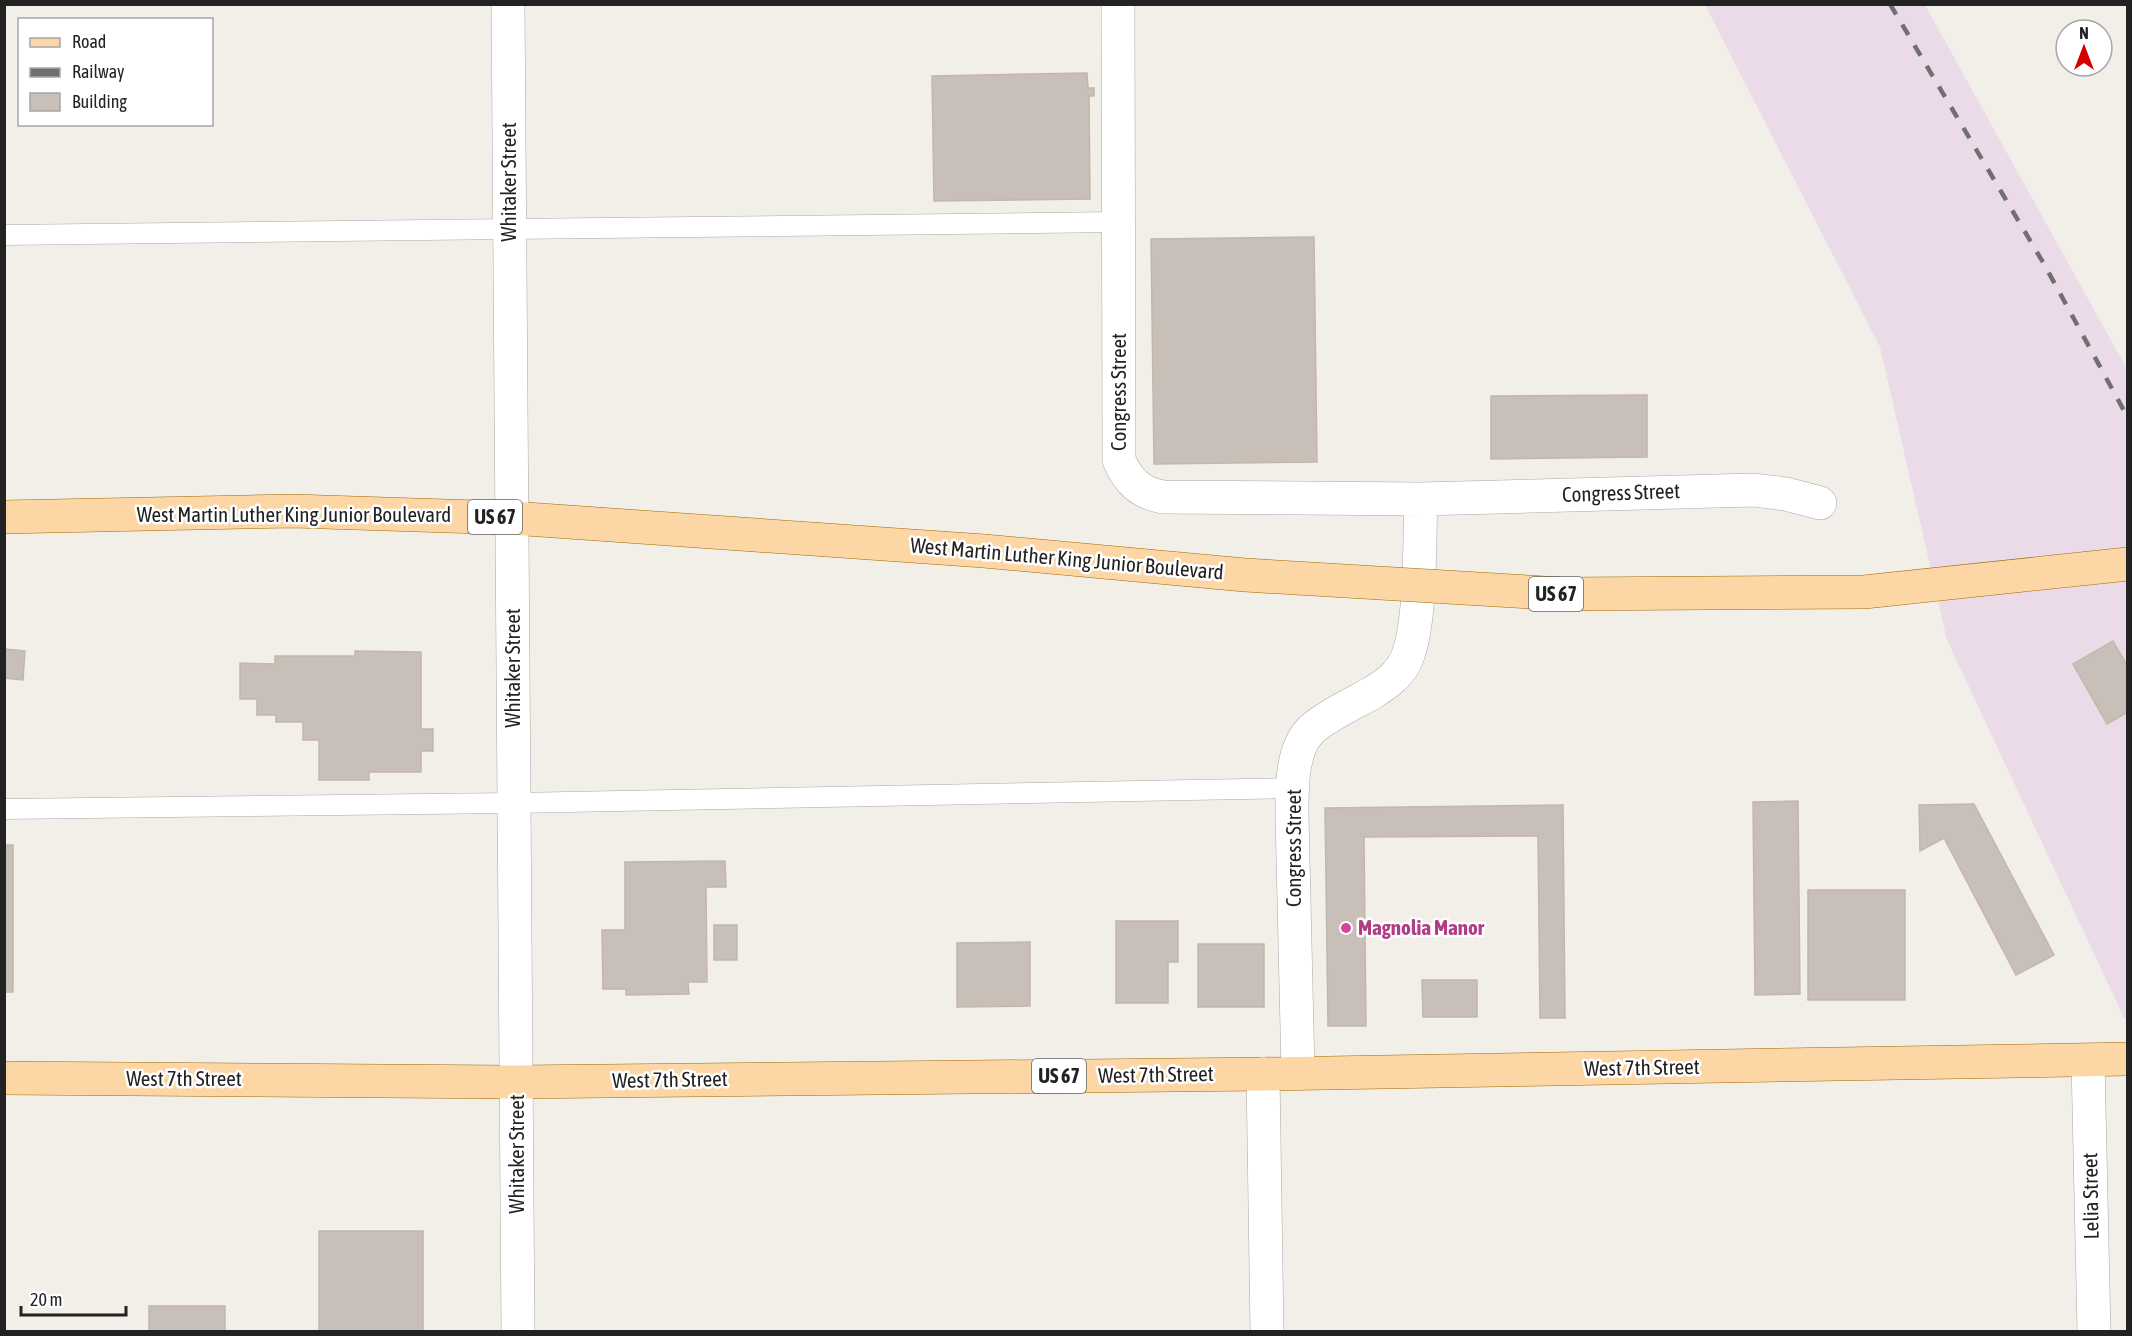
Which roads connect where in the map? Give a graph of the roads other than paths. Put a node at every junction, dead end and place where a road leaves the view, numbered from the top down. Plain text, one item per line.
1 (508, 4) edge
2 (1118, 4) edge
3 (1119, 222) junction
4 (510, 231) junction
5 (4, 235) edge
6 (1420, 499) junction
7 (1820, 503) dead end
8 (4, 517) edge
9 (512, 518) junction
10 (2127, 564) edge
11 (1292, 788) junction
12 (514, 803) junction
13 (4, 809) edge
14 (2127, 1059) edge
15 (2088, 1061) junction
16 (1298, 1072) junction
17 (1263, 1074) junction
18 (4, 1078) edge
19 (516, 1082) junction
20 (518, 1332) edge
21 (1267, 1332) edge
22 (2094, 1332) edge

1 - 4 street, Whitaker Street
2 - 3 street, Congress Street
3 - 4 lane
3 - 6 street, Congress Street
4 - 5 lane
4 - 9 street, Whitaker Street
6 - 7 street, Congress Street
6 - 11 street, Congress Street
8 - 9 main road, West Martin Luther King Junior Boulevard / US 67
9 - 10 main road, West Martin Luther King Junior Boulevard / US 67, bridge
9 - 12 street, Whitaker Street
11 - 12 lane
11 - 16 street, Congress Street
12 - 13 lane
12 - 19 street, Whitaker Street
14 - 15 main road, West 7th Street / US 67
15 - 16 main road, West 7th Street / US 67
15 - 22 street, Lelia Street
16 - 17 main road, West 7th Street / US 67
17 - 19 main road, West 7th Street / US 67
17 - 21 street
18 - 19 main road, West 7th Street / US 67
19 - 20 street, Whitaker Street

